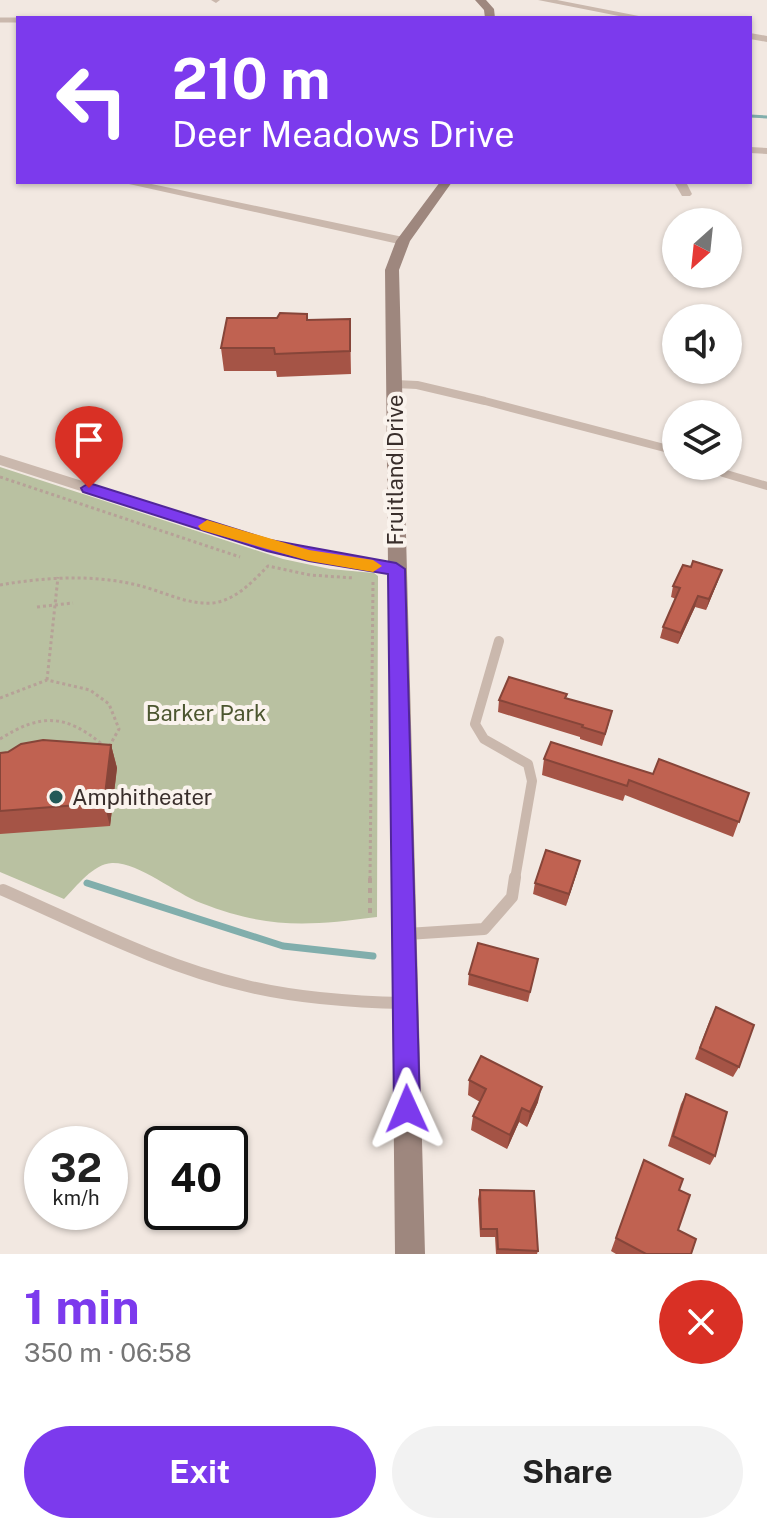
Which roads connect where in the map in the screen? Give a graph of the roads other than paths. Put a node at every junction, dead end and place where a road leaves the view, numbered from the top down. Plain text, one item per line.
1 (542, 0) edge
2 (633, 16) edge
3 (135, 184) edge
4 (445, 184) edge
5 (403, 241) junction
6 (395, 384) junction
7 (662, 447) edge
8 (0, 460) edge
9 (742, 479) edge
10 (767, 486) edge
11 (396, 569) junction
12 (499, 641) dead end
13 (3, 890) dead end
14 (403, 934) junction
15 (405, 1003) junction
16 (410, 1254) edge

1 - 2 street
3 - 5 street
4 - 5 street, Fruitland Drive
5 - 6 street, Fruitland Drive
6 - 7 lane
6 - 11 street, Fruitland Drive
8 - 11 street
9 - 10 lane
11 - 14 street, Fruitland Drive
12 - 14 lane
13 - 15 lane
14 - 15 street, Fruitland Drive
15 - 16 street, Fruitland Drive

